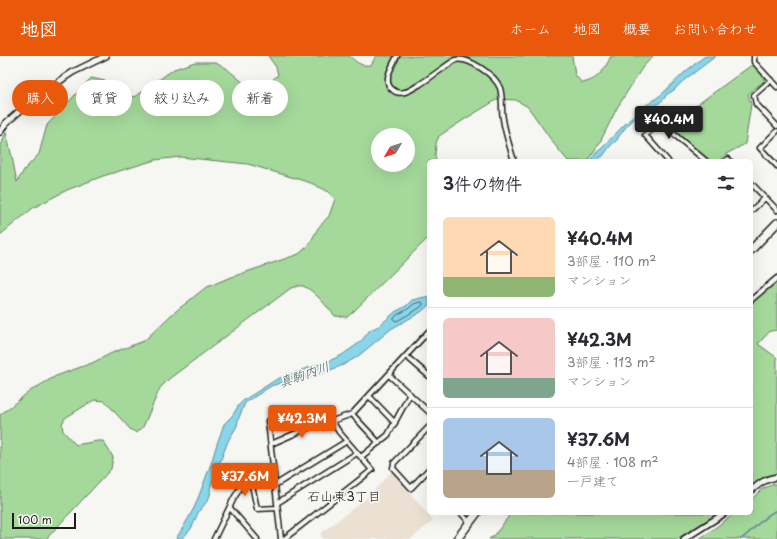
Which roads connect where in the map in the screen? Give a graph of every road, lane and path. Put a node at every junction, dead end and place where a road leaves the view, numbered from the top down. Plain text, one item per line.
1 (106, 56) edge
2 (397, 56) edge
3 (754, 56) edge
4 (771, 80) junction
5 (777, 87) edge
6 (777, 126) edge
7 (777, 131) edge
8 (0, 132) edge
9 (513, 159) edge
10 (666, 159) edge
11 (704, 159) edge
12 (777, 166) edge
13 (753, 185) edge
14 (765, 198) junction
15 (753, 209) edge
16 (777, 210) edge
17 (777, 223) edge
18 (753, 248) edge
19 (777, 278) edge
20 (753, 298) edge
21 (427, 333) edge
22 (406, 356) junction
23 (427, 374) edge
24 (389, 375) junction
25 (410, 394) junction
26 (369, 396) junction
27 (427, 410) edge
28 (352, 414) junction
29 (268, 421) dead end
30 (332, 421) junction
31 (395, 423) junction
32 (427, 429) edge
33 (347, 441) junction
34 (379, 443) junction
35 (271, 444) junction
36 (357, 453) junction
37 (361, 457) junction
38 (427, 471) edge
39 (777, 477) edge
40 (275, 485) junction
41 (753, 489) edge
42 (277, 506) junction
43 (230, 508) junction
44 (463, 515) edge
45 (476, 515) edge
46 (722, 515) edge
47 (470, 523) junction
48 (217, 534) junction
49 (214, 539) edge
50 (221, 539) edge
51 (257, 539) edge
52 (281, 539) edge
53 (284, 539) edge
54 (457, 539) edge
55 (684, 539) edge

1 - 8 street
2 - 9 street
3 - 4 street
4 - 5 street
4 - 6 street
7 - 12 street
10 - 11 street
13 - 14 street
14 - 15 street
14 - 16 street
17 - 18 highway
19 - 20 street
21 - 22 street
22 - 23 street
22 - 24 street
24 - 25 street
24 - 26 street
25 - 27 street
25 - 31 street
26 - 28 street
26 - 31 street
28 - 30 street
28 - 34 street
29 - 35 street
30 - 33 street
30 - 35 street
31 - 34 street
32 - 38 street
33 - 36 street
33 - 40 street
34 - 37 street
35 - 40 street
36 - 37 street
36 - 42 street
37 - 53 street
39 - 41 street
40 - 42 street
42 - 43 street
42 - 52 street
43 - 48 street
43 - 51 street
44 - 47 street
45 - 47 highway
46 - 55 street
47 - 54 highway
48 - 49 street
48 - 50 street

